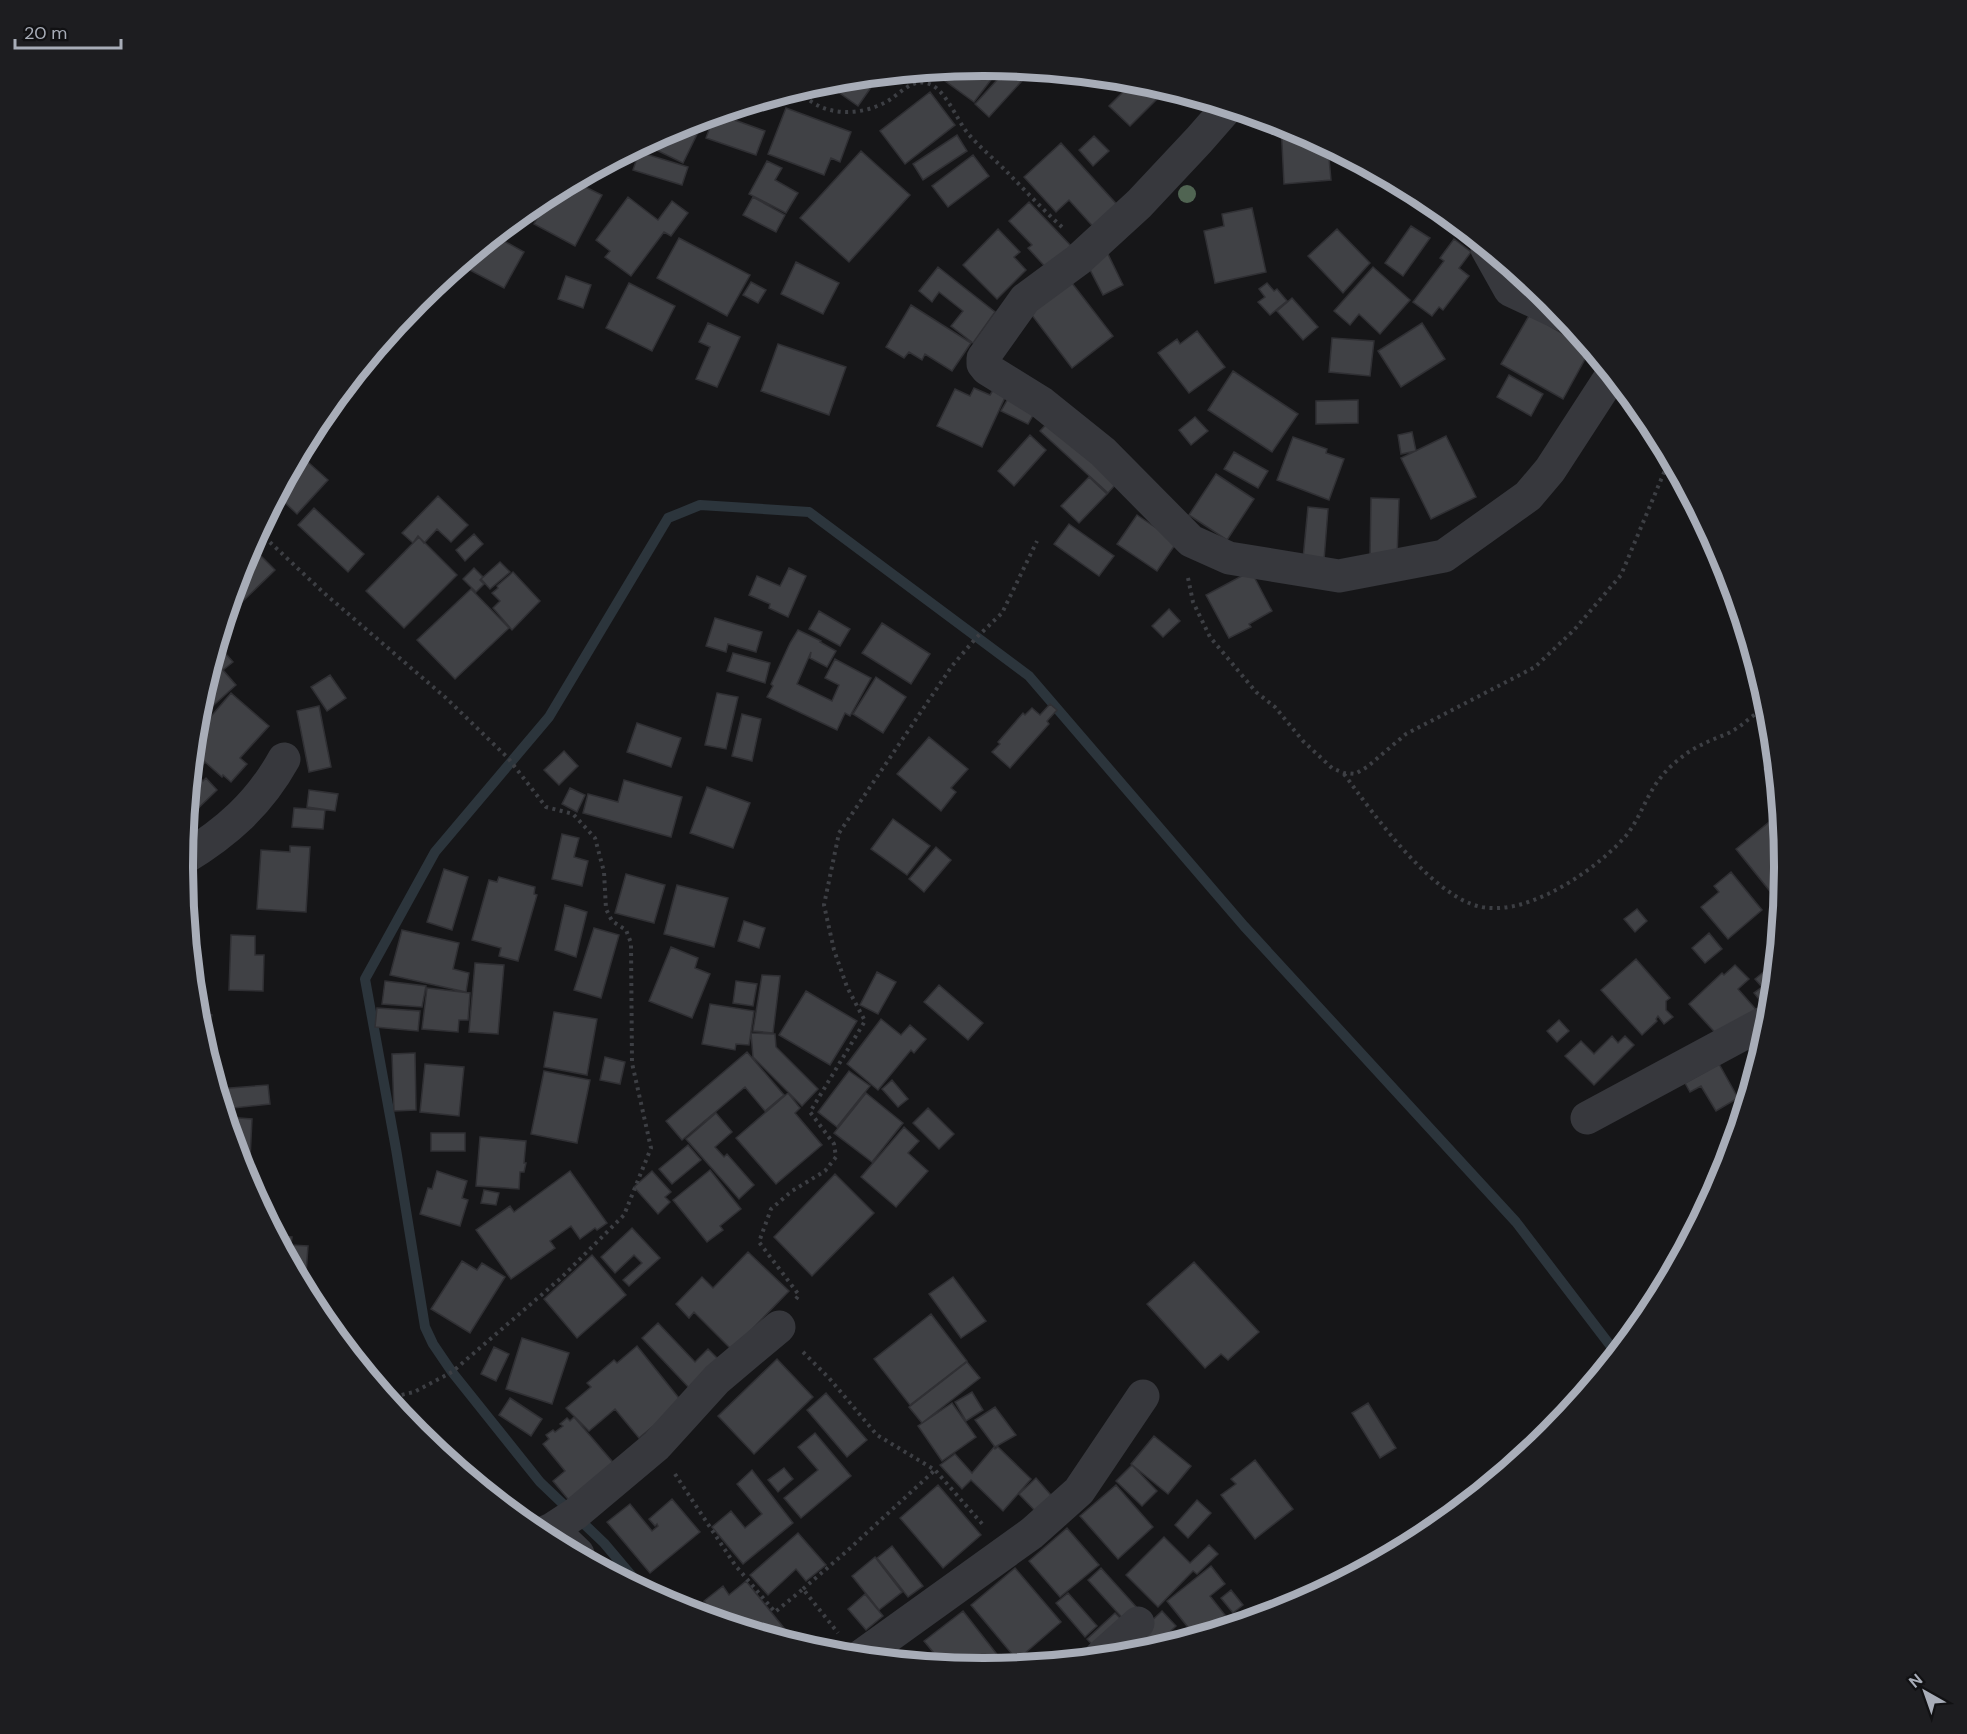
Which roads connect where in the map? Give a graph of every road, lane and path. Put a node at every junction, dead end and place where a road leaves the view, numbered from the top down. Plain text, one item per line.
1 (805, 97) edge
2 (1222, 113) edge
3 (1088, 251) junction
4 (1497, 266) edge
5 (1536, 302) edge
6 (1607, 382) edge
7 (1666, 468) edge
8 (265, 538) edge
9 (1037, 541) dead end
10 (1191, 541) junction
11 (1759, 713) edge
12 (284, 759) dead end
13 (1344, 773) junction
14 (194, 853) edge
15 (1758, 1026) edge
16 (1587, 1118) dead end
17 (779, 1327) junction
18 (397, 1396) edge
19 (1143, 1396) dead end
20 (657, 1445) junction
21 (935, 1470) junction
22 (551, 1528) edge
23 (1006, 1551) junction
24 (803, 1589) junction
25 (1138, 1623) dead end
26 (851, 1646) edge
27 (853, 1646) edge
28 (1112, 1647) edge

1 - 3 path
2 - 3 street
3 - 10 street
4 - 5 street
6 - 10 street
7 - 13 path
8 - 18 path
9 - 17 path
10 - 13 path
11 - 13 path
12 - 14 street
15 - 16 street
17 - 20 street
17 - 21 path
19 - 23 street
20 - 22 street
20 - 24 path
21 - 23 path
21 - 24 path
23 - 27 street
24 - 26 path
25 - 28 street

